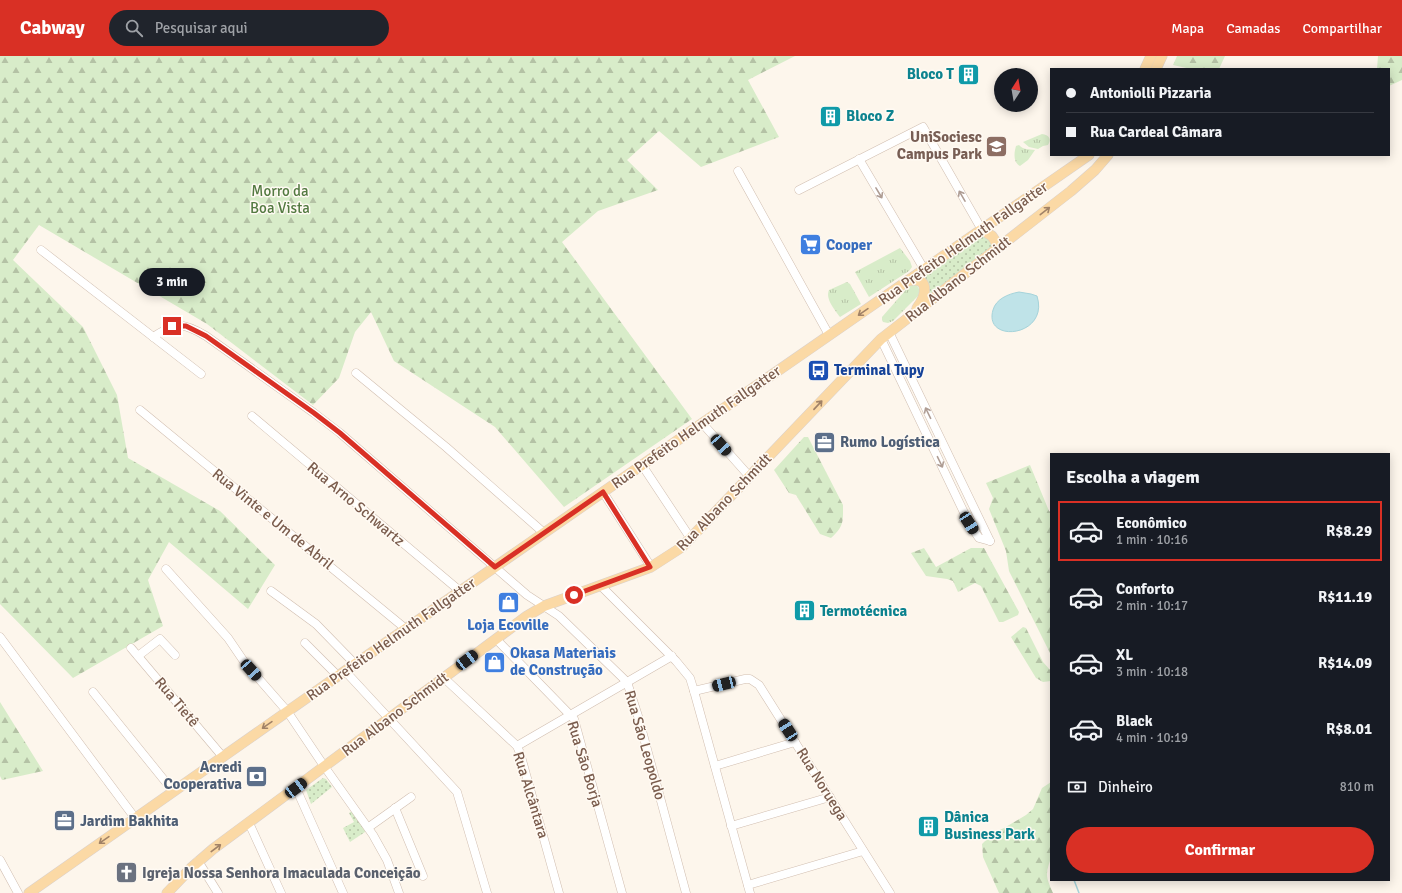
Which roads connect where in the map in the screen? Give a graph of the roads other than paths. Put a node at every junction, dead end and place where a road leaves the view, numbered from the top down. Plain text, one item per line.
1 (1150, 56) edge
2 (1162, 56) edge
3 (1145, 68) edge
4 (1156, 68) edge
5 (1088, 156) edge
6 (1107, 156) edge
7 (859, 159) junction
8 (738, 171) dead end
9 (800, 190) dead end
10 (982, 230) junction
11 (999, 247) junction
12 (41, 250) dead end
13 (924, 269) junction
14 (907, 281) junction
15 (911, 315) junction
16 (889, 332) junction
17 (829, 335) junction
18 (153, 337) junction
19 (881, 339) junction
20 (356, 372) dead end
21 (201, 374) dead end
22 (140, 410) dead end
23 (252, 416) dead end
24 (702, 423) junction
25 (642, 465) junction
26 (957, 473) junction
27 (750, 477) junction
28 (947, 478) junction
29 (603, 492) junction
30 (544, 533) junction
31 (691, 539) junction
32 (495, 567) junction
33 (650, 567) junction
34 (166, 569) dead end
35 (601, 586) junction
36 (271, 591) dead end
37 (460, 591) junction
38 (544, 606) junction
39 (406, 629) junction
40 (0, 637) edge
41 (496, 639) junction
42 (305, 643) dead end
43 (131, 648) dead end
44 (175, 655) dead end
45 (138, 656) junction
46 (672, 656) junction
47 (355, 664) junction
48 (341, 673) junction
49 (444, 678) junction
50 (627, 682) junction
51 (694, 691) junction
52 (94, 692) dead end
53 (287, 711) junction
54 (570, 715) junction
55 (389, 718) junction
56 (795, 742) junction
57 (517, 746) junction
58 (223, 757) junction
59 (324, 766) junction
60 (715, 766) junction
61 (296, 788) junction
62 (173, 792) junction
63 (410, 797) dead end
64 (830, 797) junction
65 (395, 808) junction
66 (135, 818) junction
67 (248, 823) junction
68 (731, 826) junction
69 (369, 827) junction
70 (863, 851) junction
71 (0, 860) edge
72 (198, 861) junction
73 (423, 876) dead end
74 (749, 889) edge
75 (18, 893) edge
76 (29, 893) edge
77 (167, 893) edge
78 (218, 893) edge
79 (281, 893) edge
80 (343, 893) edge
81 (399, 893) edge
82 (487, 893) edge
83 (559, 893) edge
84 (622, 893) edge
85 (686, 893) edge
86 (890, 893) edge

1 - 3 main road
2 - 4 main road
5 - 10 main road, Rua Prefeito Helmuth Fallgatter
11 -> 6 main road, Rua Albano Schmidt
7 - 9 street
10 -> 7 street
7 -> 13 street
8 - 17 street
10 - 11 main road
10 - 13 main road, Rua Prefeito Helmuth Fallgatter
11 - 15 main road, Rua Albano Schmidt
12 - 18 street
13 - 14 main road, Rua Prefeito Helmuth Fallgatter
14 - 15 main road
14 -> 17 main road, Rua Prefeito Helmuth Fallgatter
15 - 16 main road, Rua Albano Schmidt
16 - 19 main road, Rua Albano Schmidt
26 -> 16 street
17 - 24 main road, Rua Prefeito Helmuth Fallgatter
18 - 21 street
18 - 32 street, Rua São Leopoldo
27 -> 19 main road, Rua Albano Schmidt
19 -> 28 street
20 - 30 street
22 - 39 street, Rua Vinte e Um de Abril
23 - 37 street, Rua Arno Schwartz
24 - 25 main road, Rua Prefeito Helmuth Fallgatter
24 - 27 street
25 - 29 main road, Rua Prefeito Helmuth Fallgatter
25 - 31 street
26 - 28 street
26 - 28 street
27 - 31 main road, Rua Albano Schmidt
29 - 30 main road, Rua Prefeito Helmuth Fallgatter
29 - 33 street
30 - 32 main road, Rua Prefeito Helmuth Fallgatter
31 - 33 main road, Rua Albano Schmidt
32 - 37 main road, Rua Prefeito Helmuth Fallgatter
32 - 38 street, Rua São Leopoldo
33 - 35 main road, Rua Albano Schmidt
34 - 53 street
35 - 38 main road, Rua Albano Schmidt
35 - 46 street
36 - 47 street
37 - 39 main road, Rua Prefeito Helmuth Fallgatter
38 - 41 main road, Rua Albano Schmidt
38 - 50 street, Rua São Leopoldo
39 - 47 main road, Rua Prefeito Helmuth Fallgatter
40 - 66 street
41 - 49 main road, Rua Albano Schmidt
41 - 54 street, Rua São Borja
42 - 48 street
43 - 45 street, Rua Tietê
44 - 45 street
45 - 58 street, Rua Tietê
46 - 50 street
46 - 51 street
47 - 48 main road, Rua Prefeito Helmuth Fallgatter
48 - 53 main road, Rua Prefeito Helmuth Fallgatter
48 - 55 street
49 - 55 main road, Rua Albano Schmidt
49 - 57 street, Rua Alcântara
50 - 54 street
50 - 85 street, Rua São Leopoldo
51 - 56 street, Rua Noruega
51 - 60 street
52 - 62 street
53 -> 58 main road, Rua Prefeito Helmuth Fallgatter
53 - 59 street
54 - 57 street
54 - 84 street, Rua São Borja
55 - 59 main road, Rua Albano Schmidt
55 - 82 street
56 - 60 street
56 - 64 street, Rua Noruega
57 - 83 street, Rua Alcântara
58 - 62 main road, Rua Prefeito Helmuth Fallgatter
59 - 61 main road, Rua Albano Schmidt
59 - 69 street
60 - 68 street
61 - 67 main road, Rua Albano Schmidt
61 - 80 street
62 - 66 main road, Rua Prefeito Helmuth Fallgatter
63 - 65 street
64 - 68 street
64 - 70 street, Rua Noruega
65 - 69 street
65 - 73 street
66 -> 76 main road, Rua Prefeito Helmuth Fallgatter
72 -> 67 main road, Rua Albano Schmidt
67 - 79 street
68 - 74 street
69 - 81 street
70 - 74 street
70 - 86 street, Rua Noruega
71 - 75 street
72 - 77 main road, Rua Albano Schmidt
72 - 78 street

